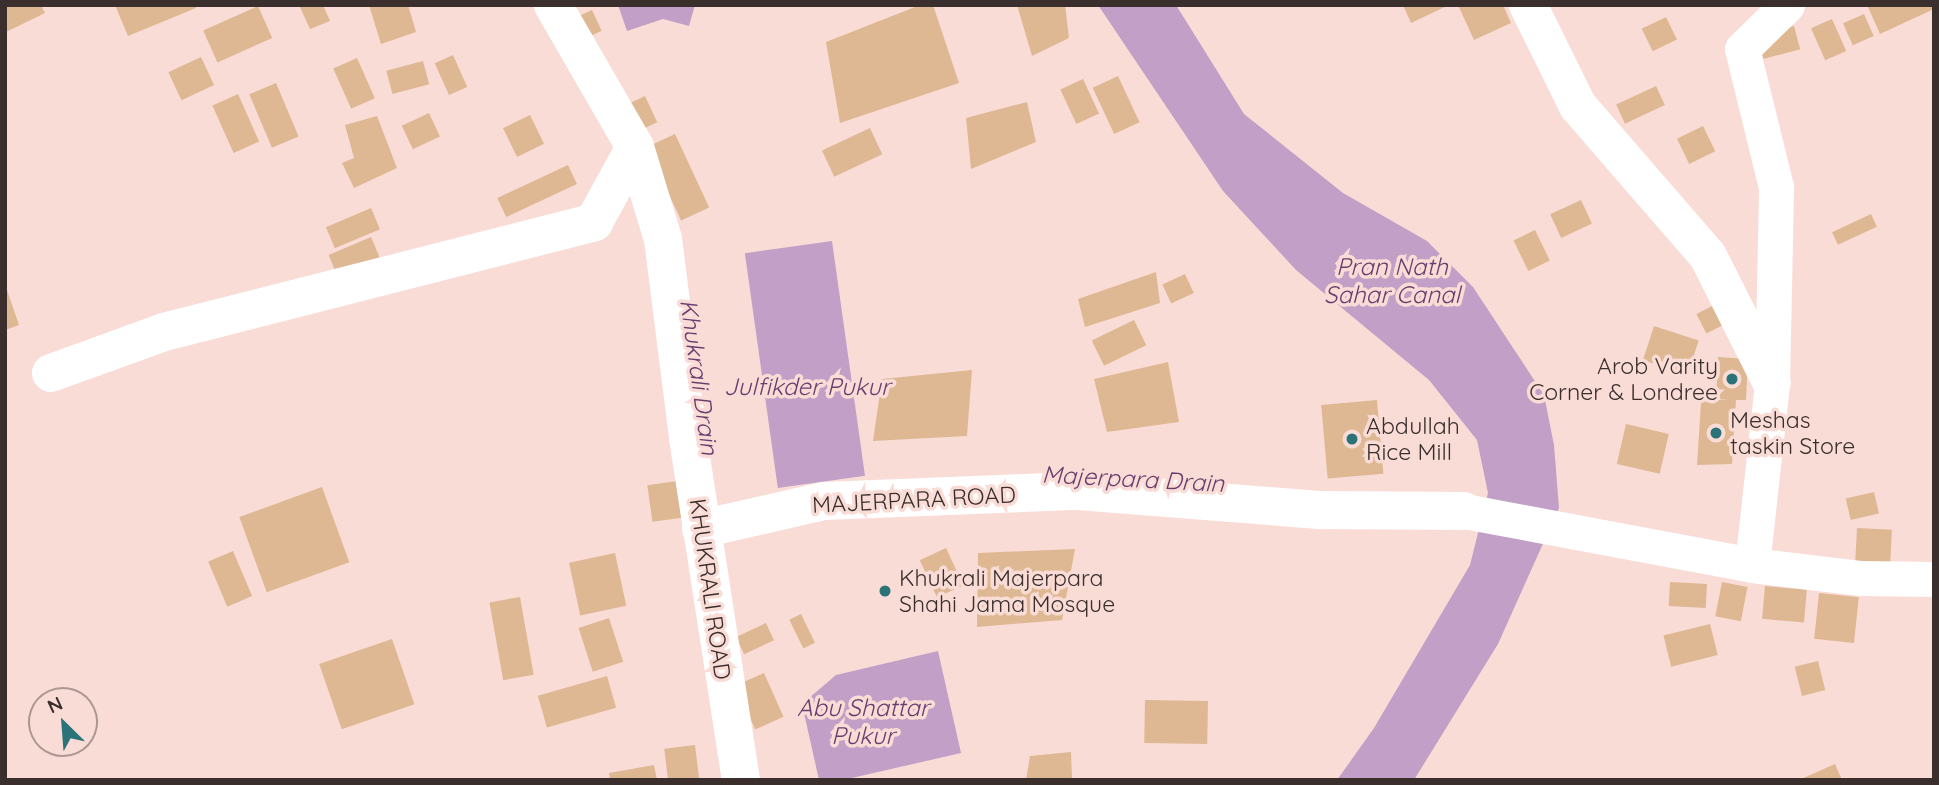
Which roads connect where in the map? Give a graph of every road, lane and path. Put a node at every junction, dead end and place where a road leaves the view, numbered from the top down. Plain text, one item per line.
1 (553, 5) edge
2 (1528, 5) edge
3 (1787, 5) edge
4 (635, 147) junction
5 (51, 373) dead end
6 (1772, 383) junction
7 (1464, 511) joint
8 (701, 529) junction
9 (1752, 565) junction
10 (1934, 579) edge
11 (741, 780) edge

1 - 4 street, KHUKRALI ROAD
2 - 6 street
3 - 6 street
4 - 5 street
4 - 8 street, KHUKRALI ROAD
6 - 9 street
7 - 8 street, MAJERPARA ROAD
7 - 9 street
8 - 11 street, KHUKRALI ROAD
9 - 10 street

